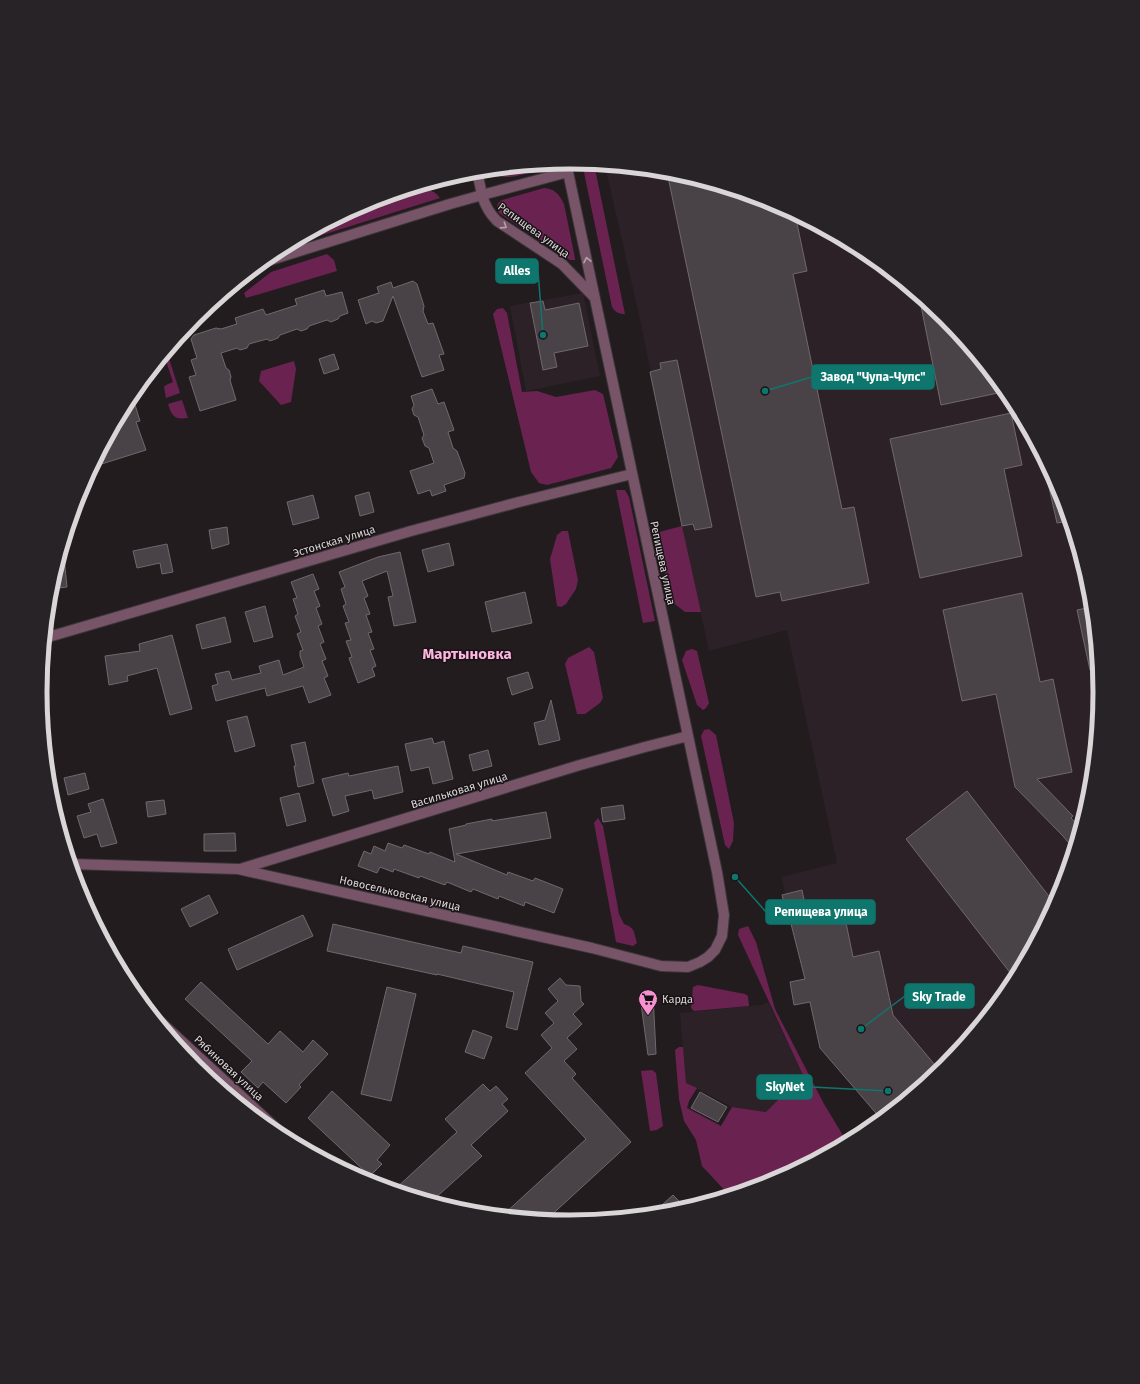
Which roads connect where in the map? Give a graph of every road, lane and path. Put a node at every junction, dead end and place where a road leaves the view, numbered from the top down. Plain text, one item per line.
1 (560, 169) edge
2 (567, 169) edge
3 (478, 177) edge
4 (482, 195) junction
5 (278, 258) edge
6 (595, 298) junction
7 (632, 474) junction
8 (50, 637) edge
9 (688, 736) junction
10 (77, 864) edge
11 (238, 869) junction
12 (715, 950) joint
13 (177, 1037) edge
14 (258, 1111) edge

1 - 4 street
6 -> 2 street, Репищева улица
3 - 4 street, Репищева улица
4 - 5 street
4 -> 6 street, Репищева улица
6 - 7 street, Репищева улица
7 - 8 street, Эстонская улица
7 - 9 street, Репищева улица
9 - 11 street, Васильковая улица
9 - 12 street, Репищева улица
10 - 11 street, Новосельковская улица
11 - 12 street, Новосельковская улица
13 - 14 street, Рябиновая улица

